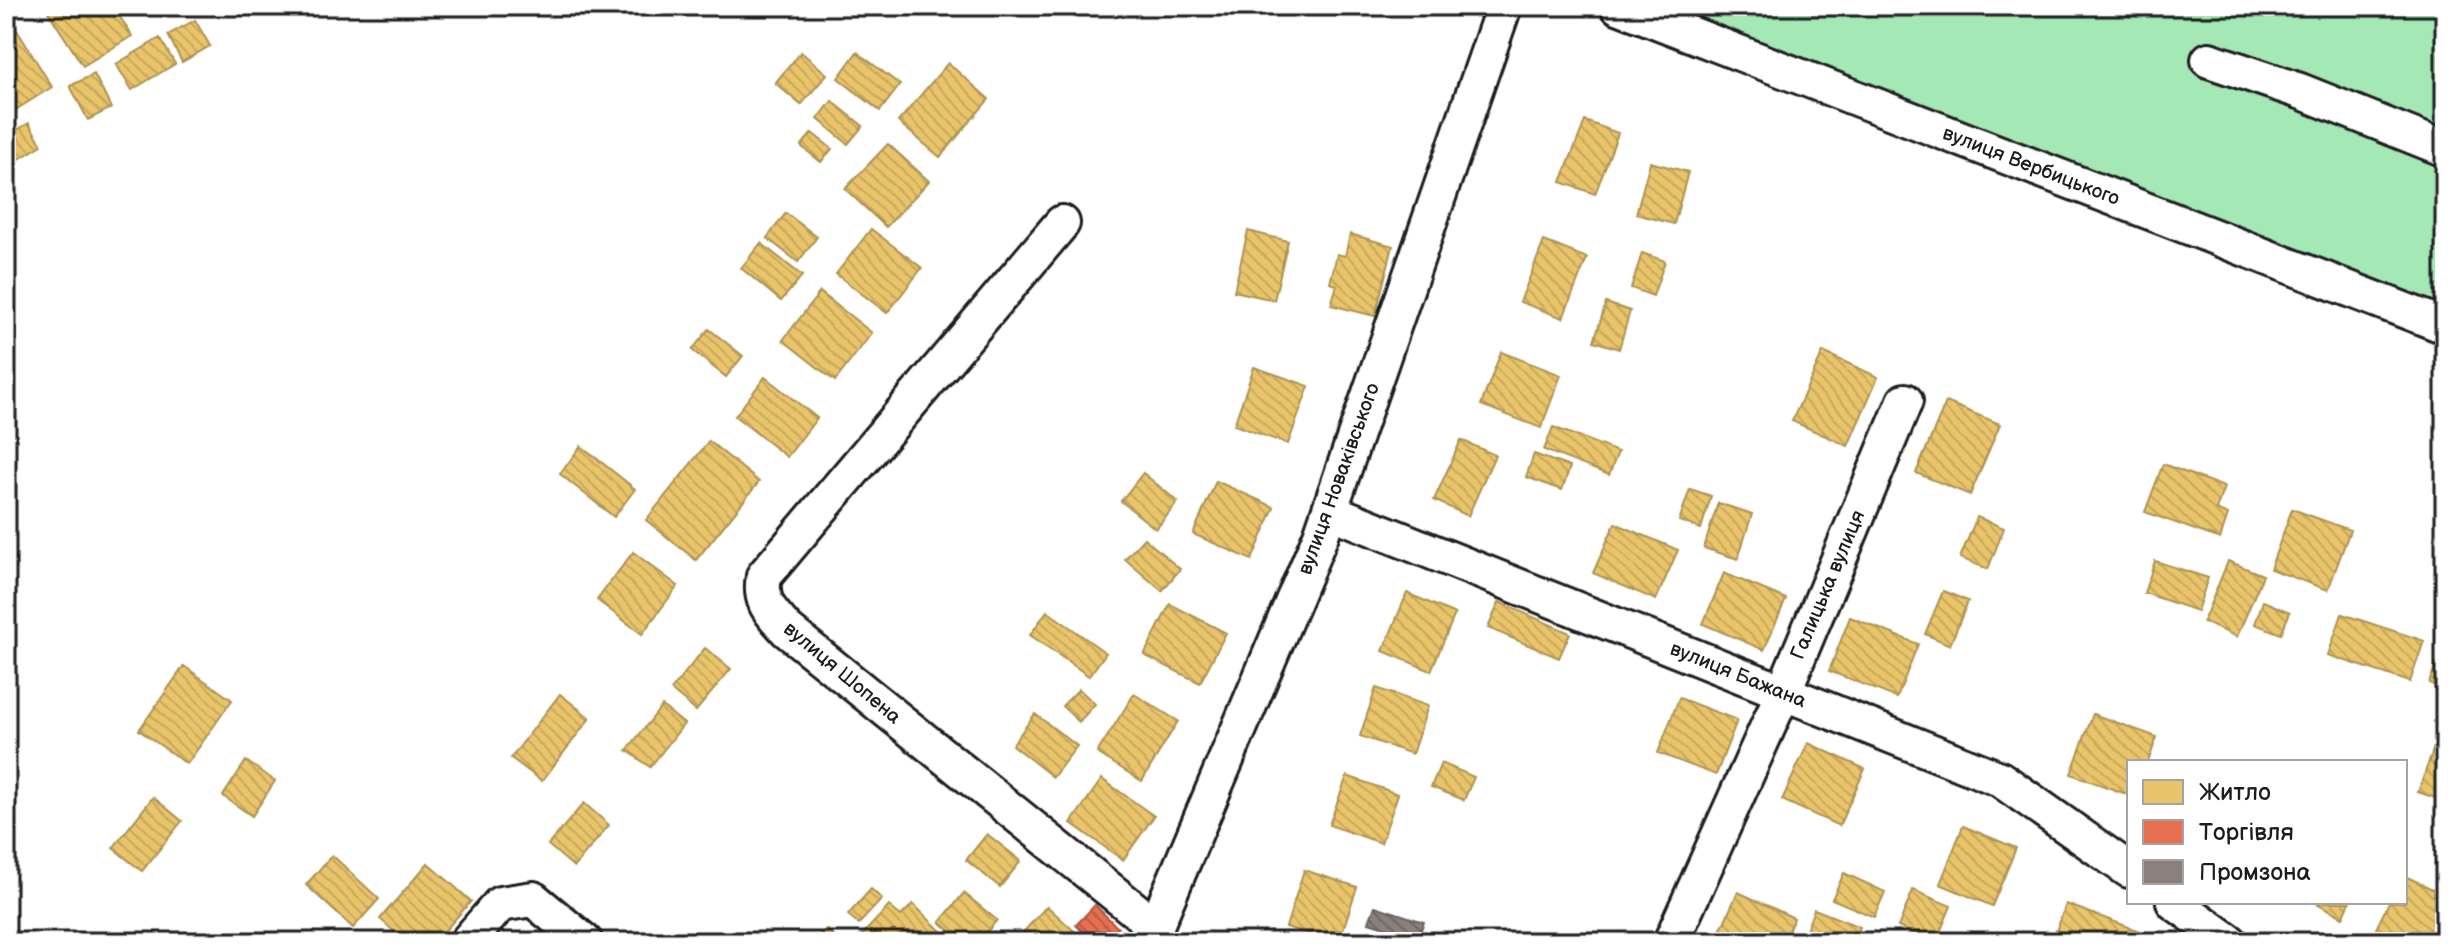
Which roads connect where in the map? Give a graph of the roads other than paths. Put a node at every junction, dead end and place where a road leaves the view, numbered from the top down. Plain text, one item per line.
1 (1504, 6) edge
2 (1618, 6) edge
3 (2209, 60) dead end
4 (2445, 149) edge
5 (1062, 223) dead end
6 (2445, 326) edge
7 (1905, 401) dead end
8 (1330, 511) junction
9 (1783, 693) junction
10 (2127, 869) edge
11 (2177, 904) edge
12 (1152, 935) edge
13 (467, 942) edge
14 (585, 942) edge
15 (1671, 942) edge
16 (2230, 942) edge

1 - 8 street, вулиця Новаківського
2 - 6 street, вулиця Вербицького
3 - 4 street
5 - 12 street, вулиця Шопена
7 - 9 street, Галицька вулиця
8 - 9 street, вулиця Бажана
8 - 12 street, вулиця Новаківського
9 - 10 street, вулиця Бажана
9 - 15 street, Галицька вулиця
11 - 16 street
13 - 14 street

